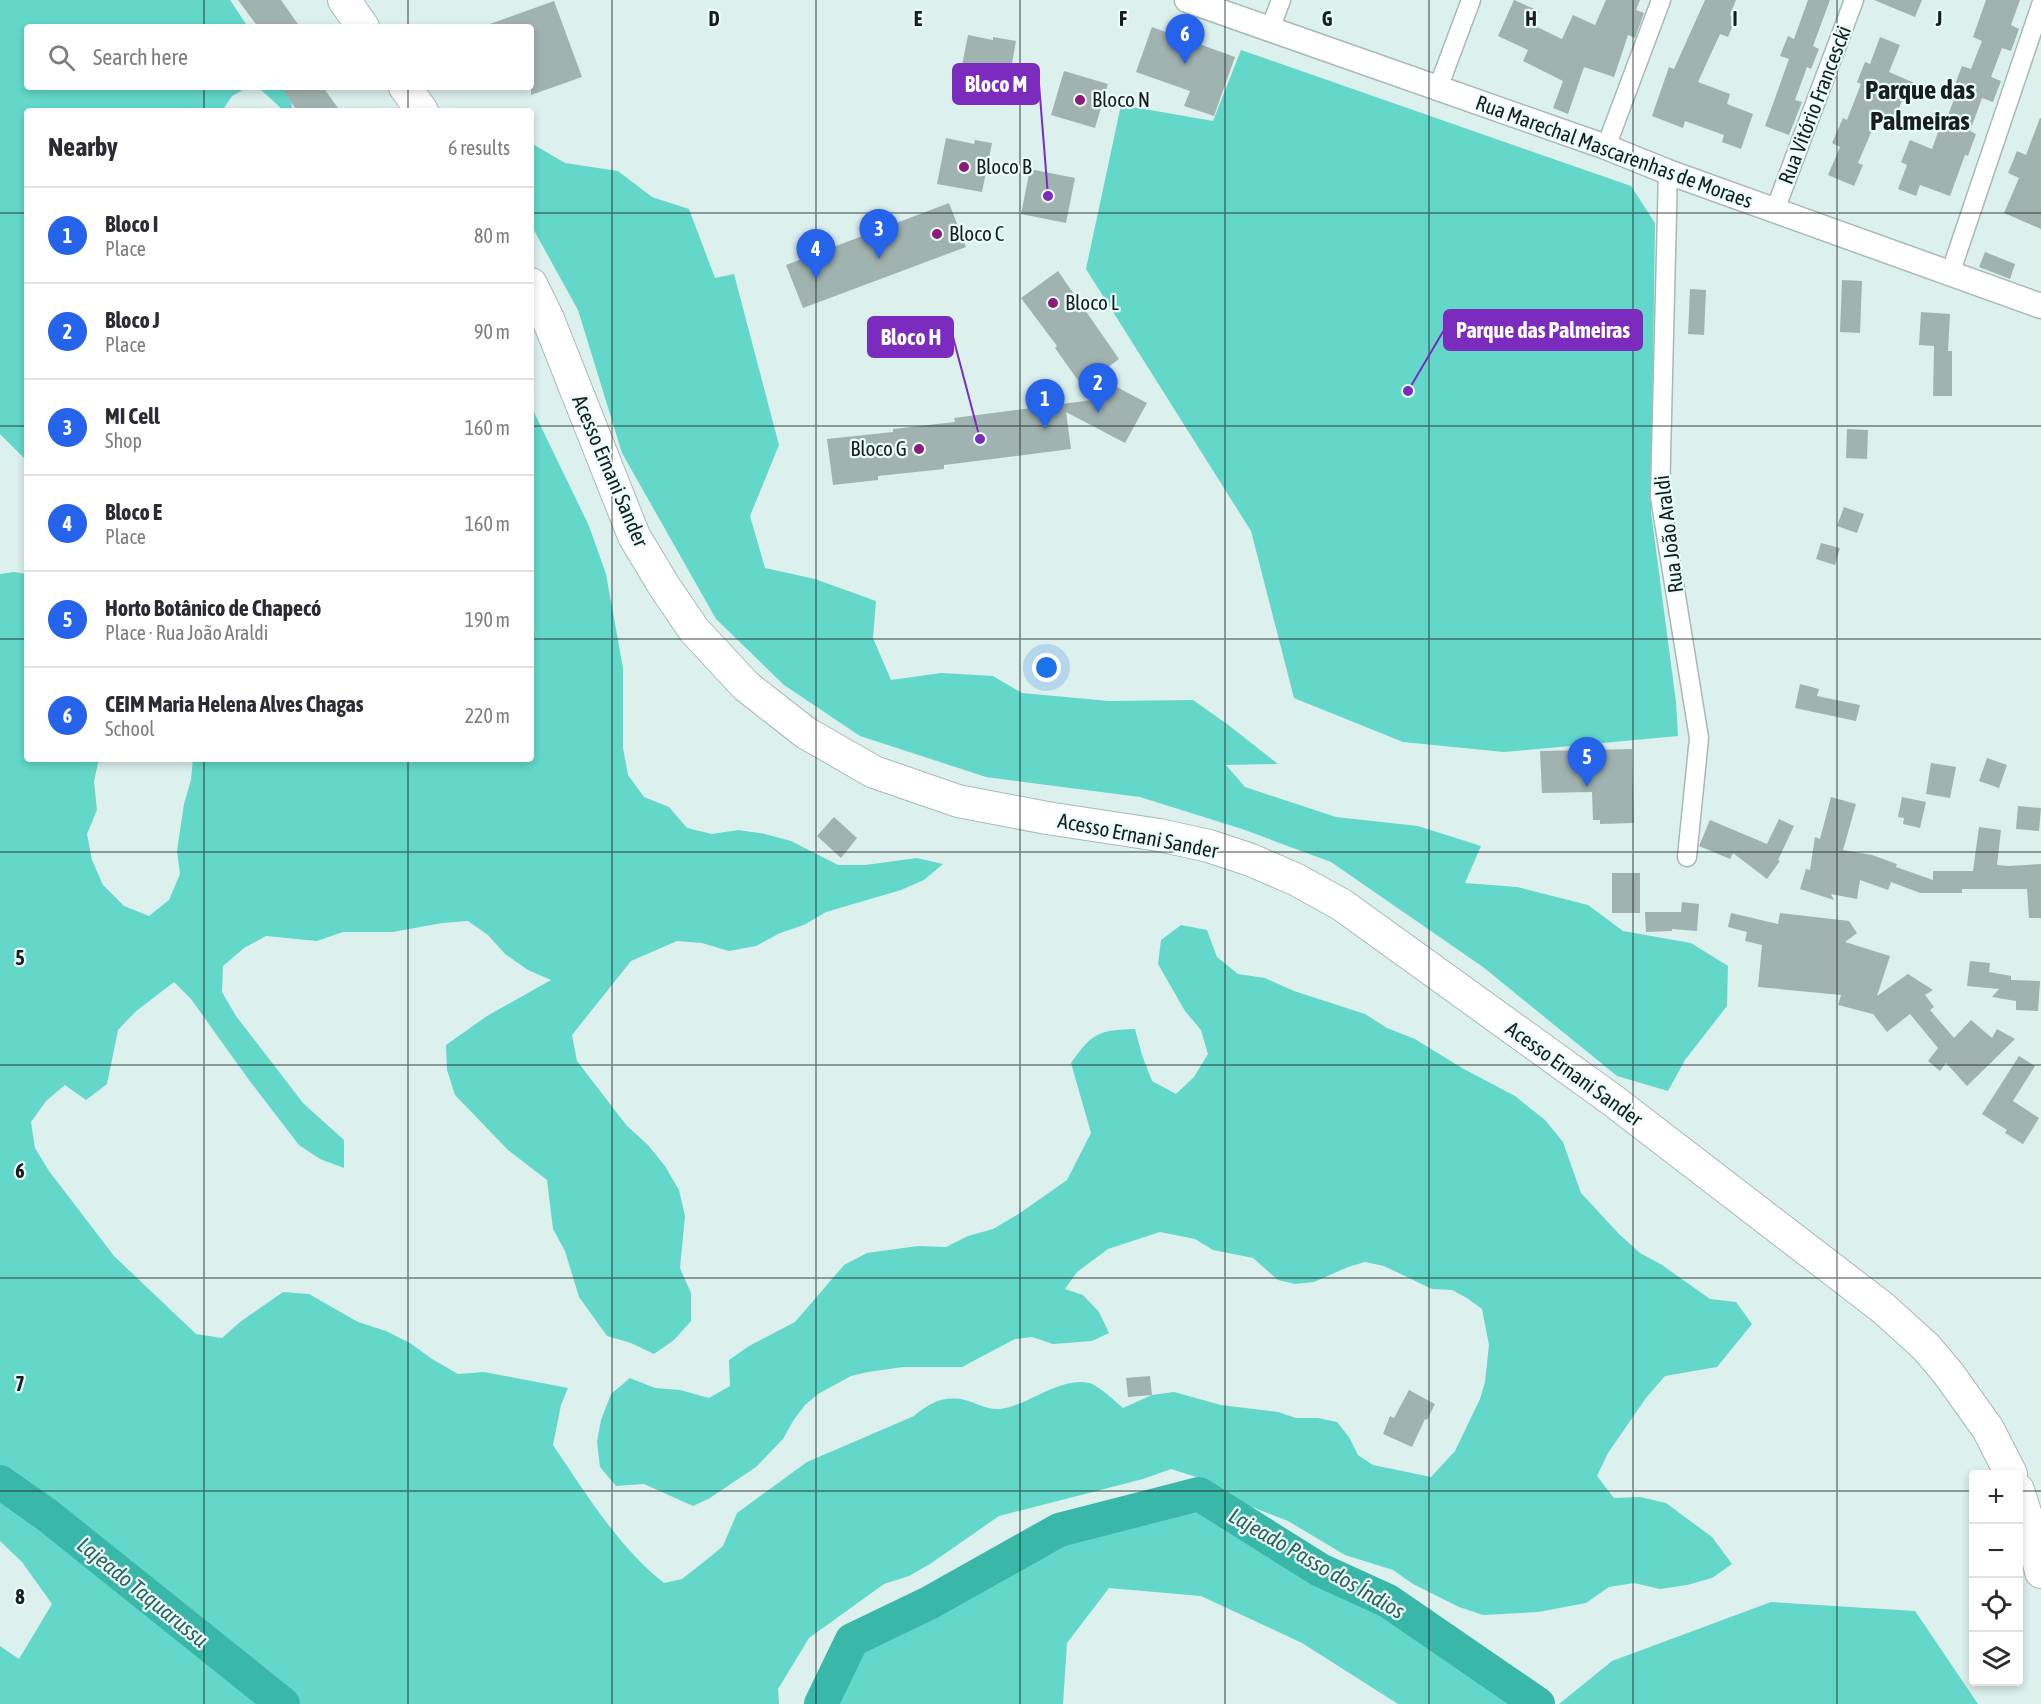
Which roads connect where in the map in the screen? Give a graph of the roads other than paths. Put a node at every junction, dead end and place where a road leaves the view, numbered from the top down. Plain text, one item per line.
1 (344, 0) edge
2 (1187, 0) edge
3 (1281, 0) edge
4 (1471, 0) edge
5 (1661, 0) edge
6 (1854, 0) edge
7 (2041, 5) edge
8 (361, 24) edge
9 (1270, 29) junction
10 (1438, 88) junction
11 (407, 90) edge
12 (420, 108) edge
13 (1606, 147) junction
14 (1668, 172) junction
15 (1775, 210) junction
16 (1950, 274) junction
17 (534, 290) edge
18 (2041, 306) edge
19 (1687, 857) dead end
20 (2009, 1470) edge
21 (2023, 1504) edge
22 (2041, 1572) edge

1 - 8 highway
2 - 9 street, Rua Marechal Mascarenhas de Moraes
3 - 9 street
4 - 10 street
5 - 13 street
6 - 15 street, Rua Vitório Francescki
7 - 16 street
9 - 10 street, Rua Marechal Mascarenhas de Moraes
10 - 13 street, Rua Marechal Mascarenhas de Moraes
11 - 12 highway
13 - 14 street, Rua Marechal Mascarenhas de Moraes
14 - 15 street, Rua Marechal Mascarenhas de Moraes
14 - 19 street, Rua João Araldi
15 - 16 street, Rua Marechal Mascarenhas de Moraes
16 - 18 street, Rua Marechal Mascarenhas de Moraes
17 - 20 highway, Acesso Ernani Sander
21 - 22 highway

